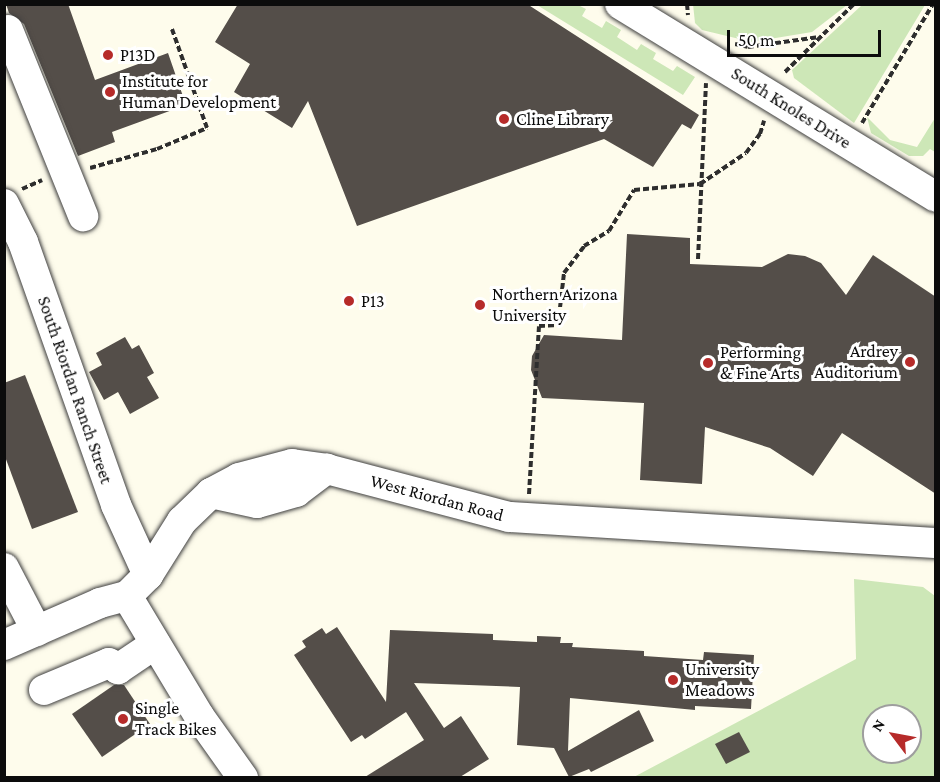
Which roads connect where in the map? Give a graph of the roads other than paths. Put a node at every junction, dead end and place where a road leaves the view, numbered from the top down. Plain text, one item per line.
1 (620, 4) edge
2 (661, 15) edge
3 (8, 30) dead end
4 (934, 192) edge
5 (9, 198) edge
6 (83, 216) dead end
7 (936, 543) edge
8 (4, 568) edge
9 (148, 575) junction
10 (127, 596) junction
11 (37, 631) junction
12 (155, 644) junction
13 (4, 645) edge
14 (44, 690) dead end
15 (243, 777) edge

1 - 2 street, South Knoles Drive
2 - 4 street, South Knoles Drive
3 - 6 street
5 - 9 street, South Riordan Ranch Street
7 - 9 street, West Riordan Road
8 - 11 street
9 - 10 street, West Riordan Road
10 - 11 street, West Riordan Road
10 - 12 street
11 - 13 street, West Riordan Road
12 - 14 street
12 - 15 street

